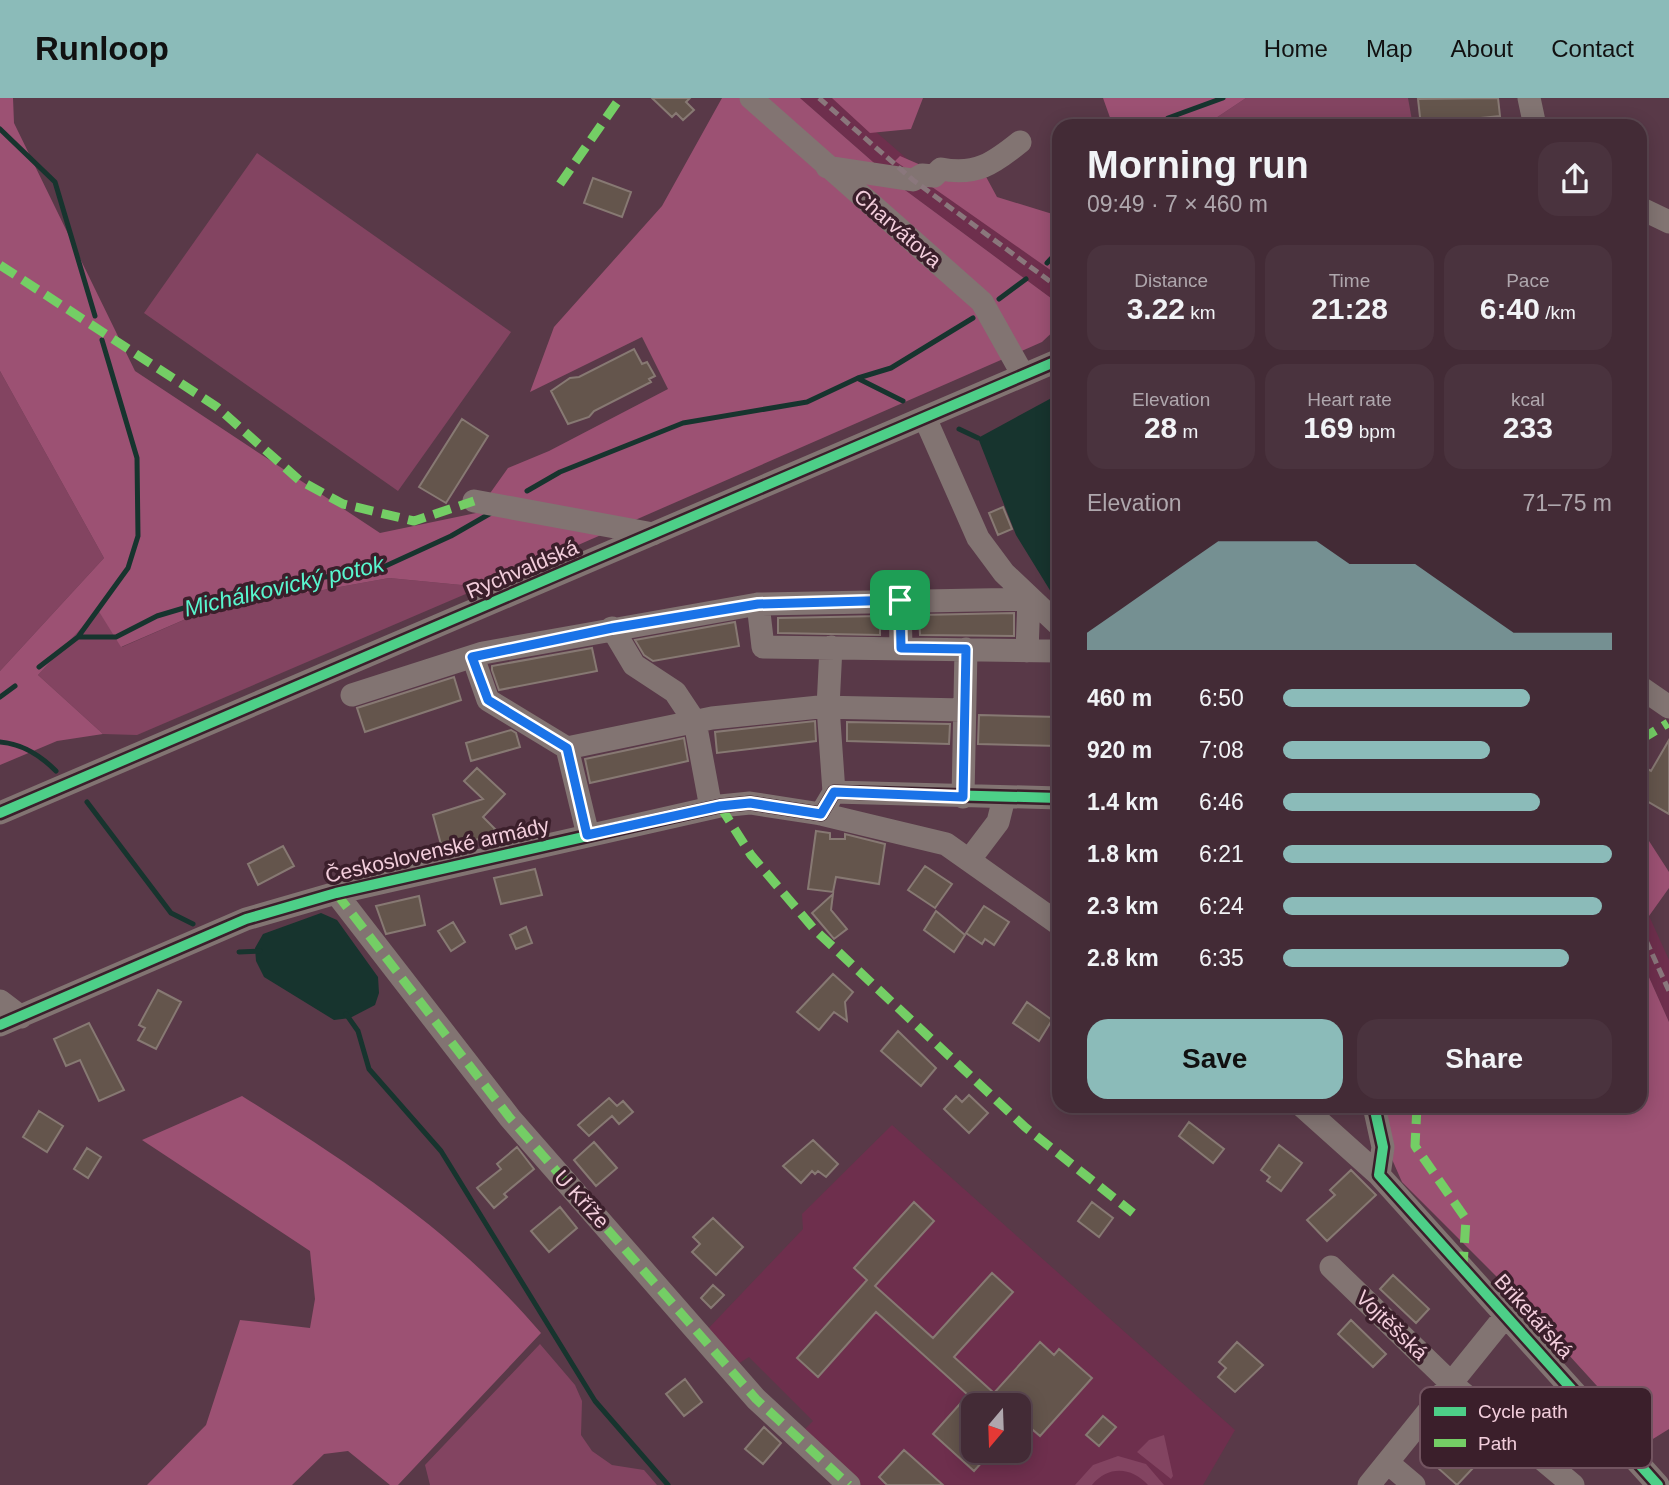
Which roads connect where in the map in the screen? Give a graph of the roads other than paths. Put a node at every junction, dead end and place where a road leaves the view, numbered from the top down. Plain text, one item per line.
1 (751, 98) edge
2 (1529, 98) edge
3 (1534, 119) edge
4 (1020, 142) dead end
5 (827, 167) junction
6 (1647, 211) edge
7 (1669, 222) edge
8 (1052, 363) edge
9 (1023, 375) junction
10 (925, 418) junction
11 (474, 501) dead end
12 (653, 534) junction
13 (1030, 599) junction
14 (900, 600) junction
15 (758, 604) junction
16 (1052, 619) edge
17 (612, 628) junction
18 (831, 647) junction
19 (901, 648) junction
20 (966, 649) junction
21 (1027, 651) junction
22 (1052, 651) edge
23 (472, 657) junction
24 (1647, 692) edge
25 (352, 695) dead end
26 (828, 707) junction
27 (1669, 707) edge
28 (964, 710) junction
29 (695, 722) junction
30 (567, 748) junction
31 (834, 792) junction
32 (963, 797) junction
33 (1004, 798) junction
34 (1052, 798) edge
35 (711, 808) junction
36 (0, 814) edge
37 (821, 814) junction
38 (587, 835) junction
39 (970, 859) junction
40 (336, 893) junction
41 (1052, 919) edge
42 (0, 1001) edge
43 (10, 1021) edge
44 (1310, 1113) edge
45 (1376, 1113) edge
46 (1379, 1175) junction
47 (1331, 1267) dead end
48 (1507, 1314) junction
49 (1452, 1384) junction
50 (1450, 1387) edge
51 (1456, 1387) edge
52 (1571, 1387) edge
53 (1420, 1424) edge
54 (1388, 1463) junction
55 (1553, 1468) edge
56 (1643, 1468) edge
57 (849, 1485) edge
58 (1369, 1485) edge
59 (1415, 1485) edge
60 (1573, 1485) edge
61 (1658, 1485) edge

1 - 5 street, Charvátova
2 - 3 street
4 - 5 street
5 - 9 street, Charvátova
6 - 7 street
8 - 9 street, Rychvaldská
9 - 10 street, Rychvaldská
10 - 12 street, Rychvaldská
10 - 13 street
11 - 12 street
12 - 36 street, Rychvaldská
13 - 14 street
13 - 16 street
13 - 21 street
14 - 15 street
14 - 19 street
15 - 17 street
15 - 18 street
17 - 23 street
17 - 29 street
18 - 19 street
18 - 26 street
19 - 20 street
20 - 21 street
20 - 28 street
21 - 22 street
23 - 25 street
23 - 30 street
24 - 27 street
26 - 28 street
26 - 29 street
26 - 31 street
28 - 32 street
29 - 30 street
29 - 35 street
30 - 38 street
31 - 32 street
31 - 37 street
32 - 33 street
33 - 34 street
33 - 39 street
35 - 37 street, Československé armády
35 - 38 street, Československé armády
37 - 39 street
38 - 40 street, Československé armády
39 - 41 street
40 - 43 street, Československé armády
40 - 57 street, U Kříže
42 - 43 street
44 - 46 street, Briketářská
45 - 46 street
46 - 48 street, Briketářská
47 - 49 street, Vojtěšská
48 - 49 street
48 - 52 street, Briketářská
49 - 50 street
49 - 51 street
53 - 54 street
54 - 58 street
54 - 59 street
55 - 60 street
56 - 61 street, Briketářská

